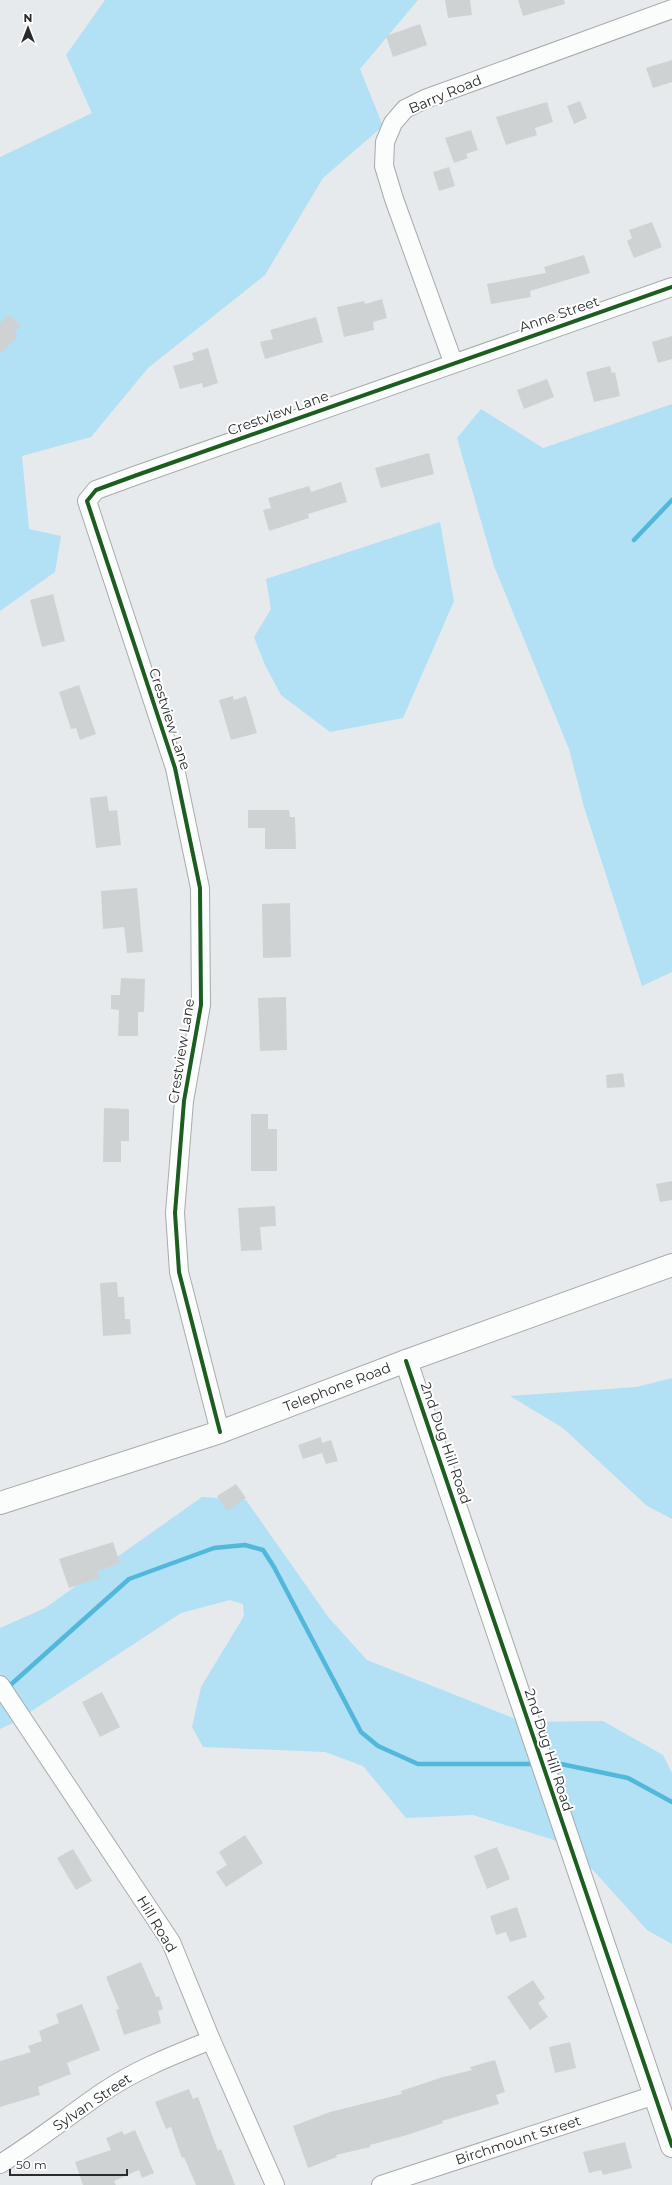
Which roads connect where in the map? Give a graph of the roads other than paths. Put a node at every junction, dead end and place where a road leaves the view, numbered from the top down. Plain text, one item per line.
1 (672, 9) edge
2 (672, 287) edge
3 (453, 362) junction
4 (672, 1265) edge
5 (406, 1361) junction
6 (220, 1432) junction
7 (0, 1503) edge
8 (0, 1685) edge
9 (211, 2040) junction
10 (655, 2095) junction
11 (672, 2146) edge
12 (0, 2164) edge
13 (415, 2180) edge
14 (275, 2185) edge
15 (381, 2185) edge

1 - 3 street, Barry Road
2 - 3 street, Anne Street
3 - 6 street, Crestview Lane
4 - 5 street, Telephone Road
5 - 6 street, Telephone Road
5 - 10 street, 2nd Dug Hill Road
6 - 7 street, Telephone Road
8 - 9 street, Hill Road
9 - 12 street, Sylvan Street
9 - 14 street, Hill Road
10 - 11 street, 2nd Dug Hill Road
10 - 13 street, Birchmount Street
13 - 15 street, Birchmount Street

